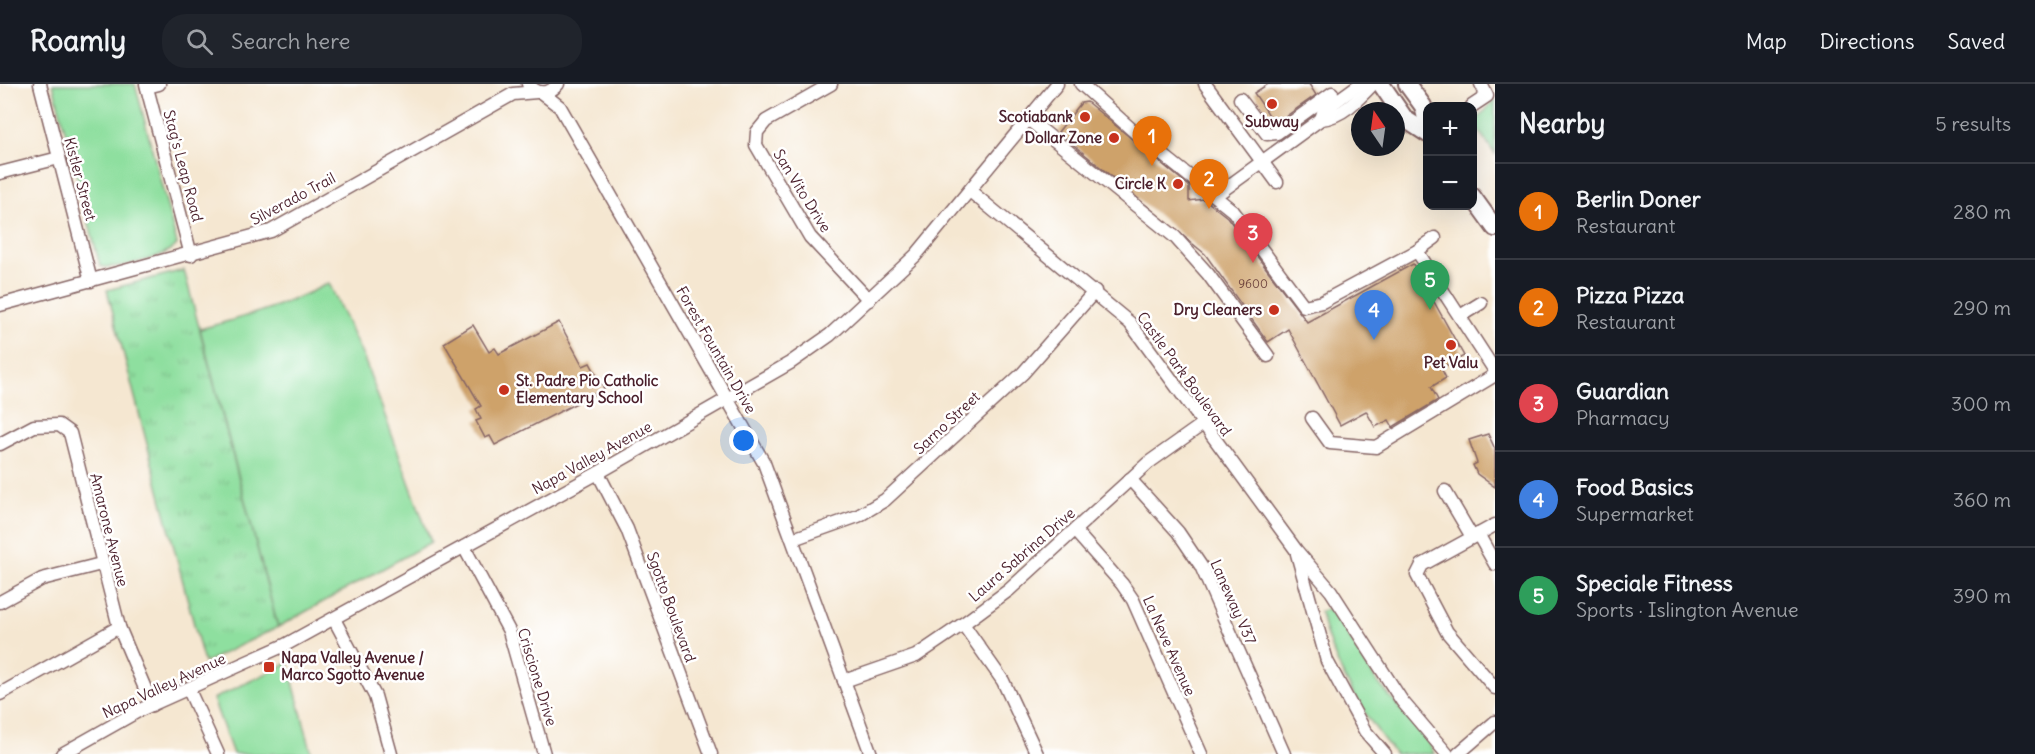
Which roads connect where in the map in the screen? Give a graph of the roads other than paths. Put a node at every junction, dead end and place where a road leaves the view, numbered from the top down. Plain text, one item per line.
1 (39, 84) edge
2 (558, 84) edge
3 (831, 84) edge
4 (1057, 84) edge
5 (1081, 84) edge
6 (1205, 84) edge
7 (1360, 84) edge
8 (1373, 84) edge
9 (1380, 84) edge
10 (1407, 84) edge
11 (1481, 84) edge
12 (150, 85) edge
13 (516, 89) edge
14 (536, 90) edge
15 (1332, 93) dead end
16 (1491, 94) edge
17 (1240, 99) dead end
18 (1477, 103) edge
19 (1423, 106) edge
20 (560, 107) junction
21 (1028, 119) junction
22 (1321, 119) junction
23 (1423, 131) edge
24 (59, 158) junction
25 (1263, 163) junction
26 (0, 173) edge
27 (1277, 182) dead end
28 (970, 191) junction
29 (1215, 196) junction
30 (1477, 202) edge
31 (1495, 228) edge
32 (1435, 238) dead end
33 (1417, 251) junction
34 (190, 255) junction
35 (91, 281) junction
36 (1095, 291) junction
37 (869, 300) junction
38 (1481, 303) dead end
39 (0, 305) edge
40 (1460, 316) junction
41 (1268, 356) dead end
42 (1495, 370) edge
43 (1495, 375) edge
44 (728, 399) junction
45 (1312, 418) dead end
46 (1203, 424) junction
47 (0, 444) edge
48 (598, 473) junction
49 (1130, 479) junction
50 (1445, 491) dead end
51 (1495, 525) edge
52 (1075, 531) junction
53 (1475, 536) junction
54 (792, 539) junction
55 (464, 547) junction
56 (1296, 550) junction
57 (101, 564) junction
58 (1495, 564) edge
59 (0, 602) edge
60 (334, 619) junction
61 (963, 624) junction
62 (119, 627) junction
63 (844, 681) junction
64 (1495, 688) edge
65 (189, 690) junction
66 (0, 694) edge
67 (152, 705) junction
68 (1495, 722) edge
69 (62, 754) edge
70 (218, 754) edge
71 (391, 754) edge
72 (544, 754) edge
73 (711, 754) edge
74 (872, 754) edge
75 (1037, 754) edge
76 (1201, 754) edge
77 (1284, 754) edge
78 (1385, 754) edge
79 (1447, 754) edge
80 (1458, 754) edge

1 - 24 street, Kistler Street
2 - 14 street
2 - 20 street, Forest Fountain Drive
3 - 37 street, San Vito Drive
4 - 21 street, Napa Valley Avenue
5 - 29 street
6 - 25 street
7 - 22 street
8 - 22 street
9 - 23 main road
10 - 19 main road
11 - 16 street
12 - 34 street, Stag's Leap Road
13 - 14 street, Silverado Trail
13 - 34 street, Silverado Trail
14 - 20 street, Forest Fountain Drive
15 - 17 street
16 - 18 street
20 - 44 street, Forest Fountain Drive
21 - 28 street, Napa Valley Avenue
21 - 41 street
22 - 25 street
24 - 26 street
24 - 35 street, Kistler Street
25 - 27 street
25 - 29 street
28 - 36 street, Castle Park Boulevard
28 - 37 street, Napa Valley Avenue
29 - 33 street
30 - 31 main road
32 - 33 street
33 - 40 street
34 - 35 street, Silverado Trail
35 - 39 street, Silverado Trail
36 - 46 street, Castle Park Boulevard
36 - 54 street, Sarno Street
37 - 44 street, Napa Valley Avenue
38 - 40 street
40 - 42 street
43 - 45 street
44 - 48 street, Napa Valley Avenue
44 - 54 street, Forest Fountain Drive
46 - 49 street, Laura Sabrina Drive
46 - 56 street, Castle Park Boulevard
47 - 57 street, Amarone Avenue
48 - 55 street, Napa Valley Avenue
48 - 73 street, Sgotto Boulevard
49 - 52 street, Laura Sabrina Drive
49 - 77 street, Laneway V37
50 - 53 street
51 - 53 street
52 - 61 street, Laura Sabrina Drive
52 - 76 street, La Neve Avenue
53 - 58 street
53 - 64 street
54 - 63 street, Forest Fountain Drive
55 - 60 street, Napa Valley Avenue
55 - 72 street, Criscione Drive
56 - 78 street, Castle Park Boulevard
56 - 79 street, Castle Park Boulevard
57 - 59 street
57 - 62 street, Amarone Avenue
60 - 65 street, Napa Valley Avenue
60 - 71 street
61 - 63 street, Laura Sabrina Drive
61 - 75 street
62 - 66 street
62 - 67 street, Amarone Avenue
63 - 74 street, Forest Fountain Drive
65 - 67 street, Napa Valley Avenue
65 - 70 street
67 - 69 street, Napa Valley Avenue
68 - 80 street

